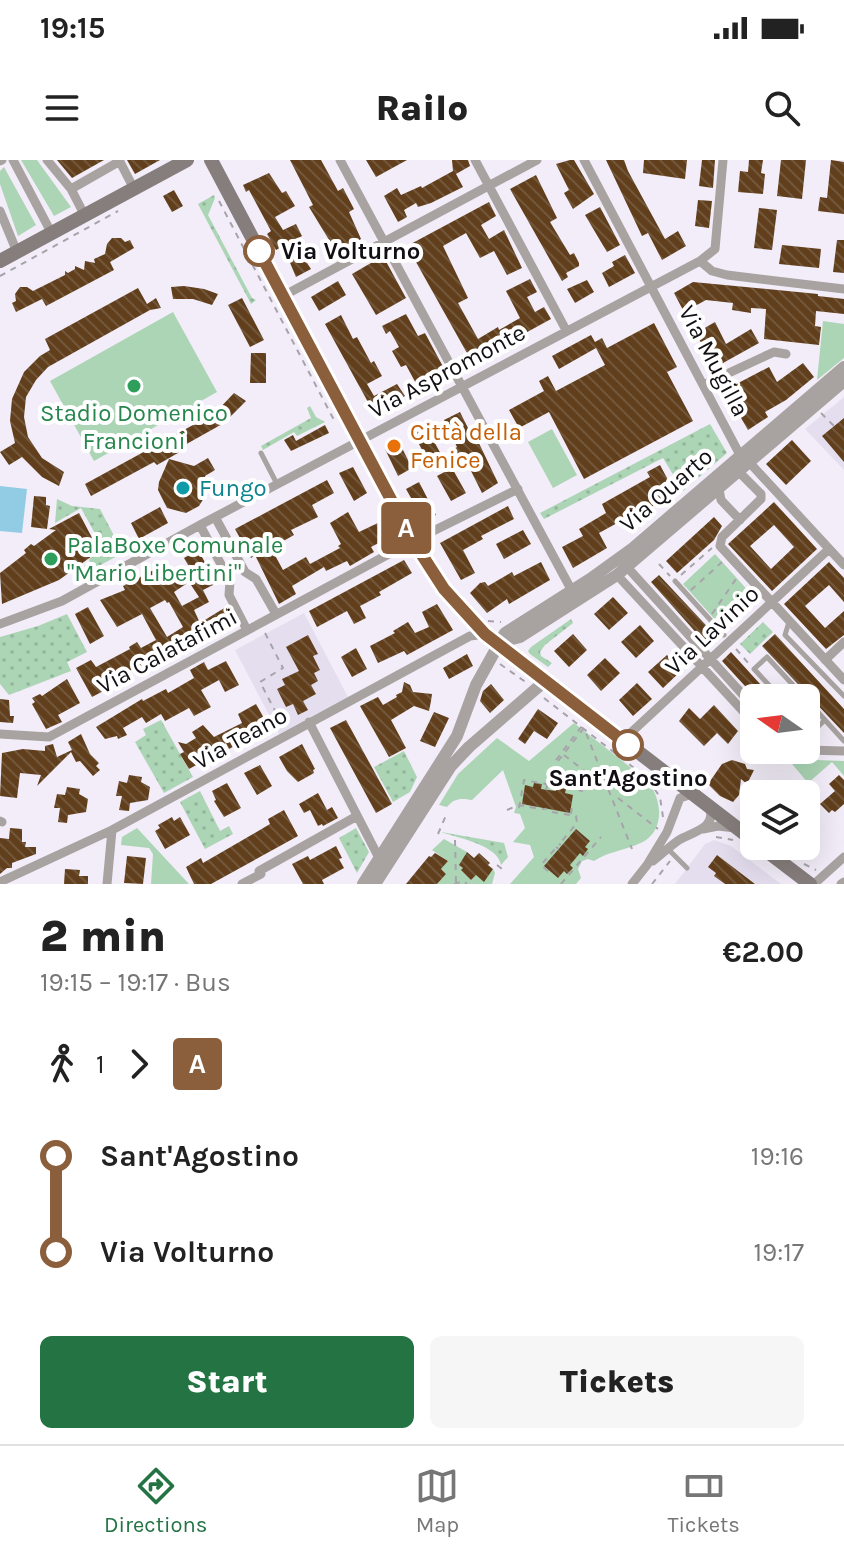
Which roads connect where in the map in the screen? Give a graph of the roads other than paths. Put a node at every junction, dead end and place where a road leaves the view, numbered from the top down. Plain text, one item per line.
1 (13, 160) edge
2 (47, 160) edge
3 (120, 160) edge
4 (187, 160) edge
5 (211, 160) edge
6 (340, 160) edge
7 (475, 160) edge
8 (537, 160) edge
9 (584, 160) edge
10 (723, 160) edge
11 (489, 186) junction
12 (71, 189) junction
13 (134, 189) junction
14 (0, 211) edge
15 (85, 216) junction
16 (2, 224) edge
17 (52, 234) junction
18 (384, 240) junction
19 (17, 252) junction
20 (0, 261) edge
21 (700, 261) junction
22 (652, 285) junction
23 (844, 289) edge
24 (283, 296) junction
25 (566, 330) junction
26 (786, 354) dead end
27 (844, 367) edge
28 (844, 381) edge
29 (703, 385) junction
30 (462, 386) junction
31 (361, 440) junction
32 (261, 453) dead end
33 (745, 458) junction
34 (738, 471) junction
35 (278, 484) junction
36 (518, 489) junction
37 (719, 489) junction
38 (215, 517) junction
39 (740, 520) junction
40 (200, 525) junction
41 (413, 541) junction
42 (829, 549) junction
43 (844, 565) edge
44 (618, 566) junction
45 (675, 581) road end
46 (574, 596) junction
47 (772, 602) junction
48 (276, 614) junction
49 (789, 621) junction
50 (0, 624) edge
51 (475, 626) junction
52 (247, 630) junction
53 (724, 635) dead end
54 (844, 642) edge
55 (497, 643) junction
56 (825, 660) junction
57 (706, 663) junction
58 (817, 668) junction
59 (844, 680) edge
60 (768, 684) edge
61 (791, 684) edge
62 (543, 688) junction
63 (740, 694) edge
64 (844, 696) edge
65 (740, 706) edge
66 (820, 715) edge
67 (825, 720) junction
68 (309, 722) junction
69 (820, 725) edge
70 (0, 734) edge
71 (623, 740) junction
72 (844, 741) edge
73 (820, 750) edge
74 (844, 751) edge
75 (455, 752) junction
76 (669, 776) junction
77 (692, 794) junction
78 (675, 805) junction
79 (708, 806) junction
80 (357, 816) junction
81 (112, 830) junction
82 (706, 833) junction
83 (739, 837) joint
84 (370, 839) junction
85 (389, 843) junction
86 (668, 849) junction
87 (844, 857) edge
88 (379, 858) junction
89 (779, 860) edge
90 (647, 865) junction
91 (687, 868) dead end
92 (0, 882) edge
93 (107, 884) edge
94 (242, 884) edge
95 (363, 884) edge
96 (375, 884) edge
97 (632, 884) edge
98 (812, 884) edge

1 - 17 street
2 - 12 street
3 - 12 street
3 - 13 street
4 - 13 main road
5 - 24 main road
6 - 18 street
7 - 11 street
8 - 11 street
9 - 22 street, Via Mugilla
10 - 21 street
11 - 18 street
11 - 25 street
12 - 15 street
13 - 15 main road
14 - 16 street
15 - 17 main road
16 - 19 street
17 - 19 main road
18 - 24 street
18 - 30 street
19 - 20 main road
21 - 22 street, Via Aspromonte
21 - 23 street
22 - 25 street, Via Aspromonte
22 - 29 street, Via Mugilla
24 - 31 main road
25 - 30 street, Via Aspromonte
26 - 29 street
27 - 33 street, Via Quarto
28 - 33 street, Via Quarto
29 - 33 street, Via Mugilla
30 - 31 street, Via Aspromonte
30 - 36 street
31 - 35 street, Via Aspromonte
31 - 41 main road
32 - 35 lane
33 - 34 street, Via Quarto
33 - 42 street, Via Mugilla
33 - 44 street, Via Quarto
34 - 37 street, Via Quarto
34 - 39 street
35 - 38 street, Via Aspromonte
36 - 41 street, Via Calatafimi
36 - 46 street
37 - 39 street
37 - 44 street, Via Quarto
38 - 40 street, Via Aspromonte
38 - 48 street
39 - 47 street
40 - 50 street, Via Aspromonte
40 - 52 street
41 - 48 street, Via Calatafimi
41 - 51 main road
42 - 43 street, Via Mugilla
42 - 47 street, Via Lavinio
44 - 46 street, Via Quarto
44 - 57 street
45 - 53 lane, Via Lavinio
46 - 55 street, Via Quarto
47 - 49 street
47 - 57 street, Via Lavinio
48 - 52 street, Via Calatafimi
49 - 56 street
49 - 58 lane
51 - 55 main road
51 - 68 street, Via Teano
52 - 70 street, Via Calatafimi
54 - 56 street
55 - 62 main road
55 - 75 street
56 - 58 lane
56 - 59 street
57 - 63 street
57 - 65 street
57 - 71 street, Via Lavinio
58 - 64 lane
60 - 61 lane
62 - 71 main road
62 - 75 street
66 - 67 lane
67 - 69 lane
67 - 72 lane
68 - 80 street
68 - 81 street, Via Teano
71 - 76 main road
73 - 74 street
75 - 85 street
75 - 96 street
76 - 77 main road
76 - 78 street
77 - 78 street
77 - 79 main road
78 - 90 street
79 - 82 street
79 - 83 main road
80 - 84 street
80 - 94 street
81 - 92 street, Via Teano
81 - 93 street
82 - 83 street
82 - 86 street
84 - 85 street
84 - 88 street
85 - 88 street
86 - 90 street
86 - 91 lane
87 - 98 street
88 - 95 street
89 - 98 main road
90 - 97 street

